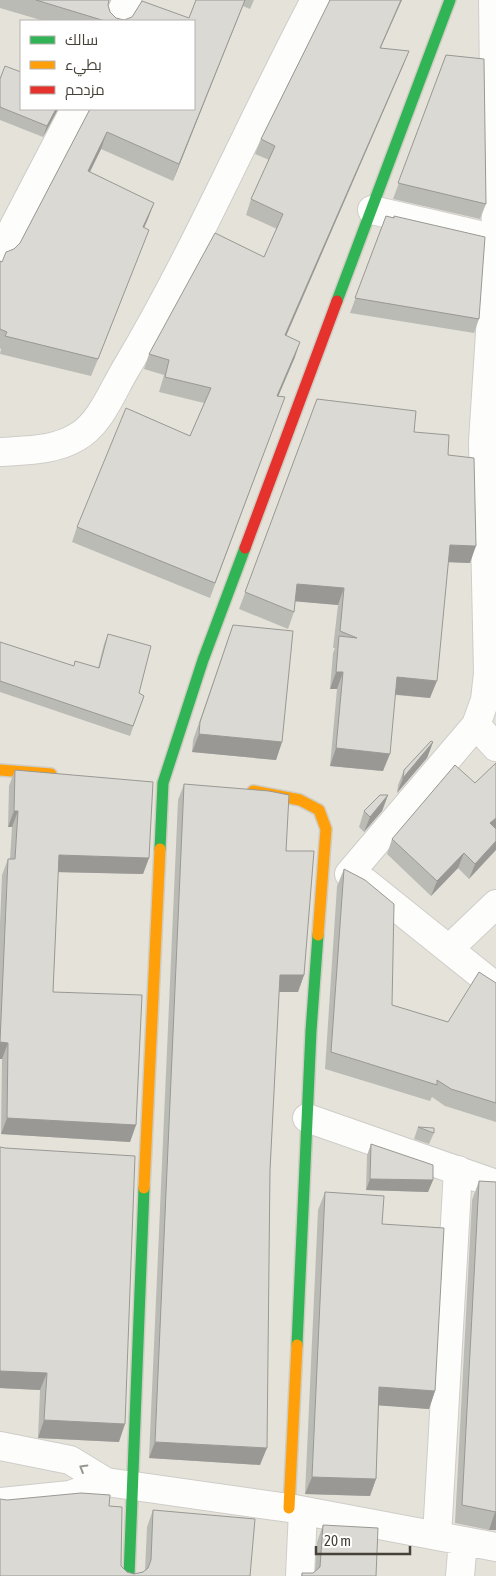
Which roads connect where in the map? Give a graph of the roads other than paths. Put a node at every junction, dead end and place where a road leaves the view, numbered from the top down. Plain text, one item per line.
1 (127, 0) edge
2 (315, 0) edge
3 (450, 0) edge
4 (493, 0) edge
5 (117, 20) edge
6 (74, 110) edge
7 (372, 210) junction
8 (496, 239) edge
9 (0, 253) edge
10 (0, 452) edge
11 (492, 668) edge
12 (476, 725) junction
13 (496, 747) edge
14 (0, 770) edge
15 (67, 775) edge
16 (237, 790) edge
17 (324, 862) junction
18 (349, 874) junction
19 (496, 904) edge
20 (449, 949) junction
21 (496, 987) edge
22 (307, 1118) junction
23 (116, 1156) edge
24 (145, 1158) junction
25 (458, 1170) junction
26 (496, 1184) edge
27 (0, 1446) edge
28 (106, 1482) junction
29 (133, 1486) junction
30 (0, 1502) edge
31 (296, 1510) junction
32 (437, 1536) junction
33 (463, 1541) junction
34 (496, 1547) edge
35 (129, 1576) edge
36 (300, 1576) edge
37 (460, 1576) edge

1 - 5 street
2 - 10 street
3 - 7 street
4 - 8 street
6 - 9 street
7 - 8 street
7 - 24 street
8 - 11 street
11 - 12 street
12 - 13 street
12 - 18 street
14 - 15 street
16 - 17 street
17 - 18 street
17 - 22 street
18 - 20 street
19 - 20 street
20 - 21 street
22 - 25 street
22 - 31 street
23 - 24 street
24 - 29 street
25 - 26 street
25 - 32 street
28 -> 27 street
28 - 29 street
28 - 30 street
29 - 31 street
29 - 35 street
31 - 32 street
31 - 36 street
32 - 33 street
33 - 34 street
33 - 37 street

